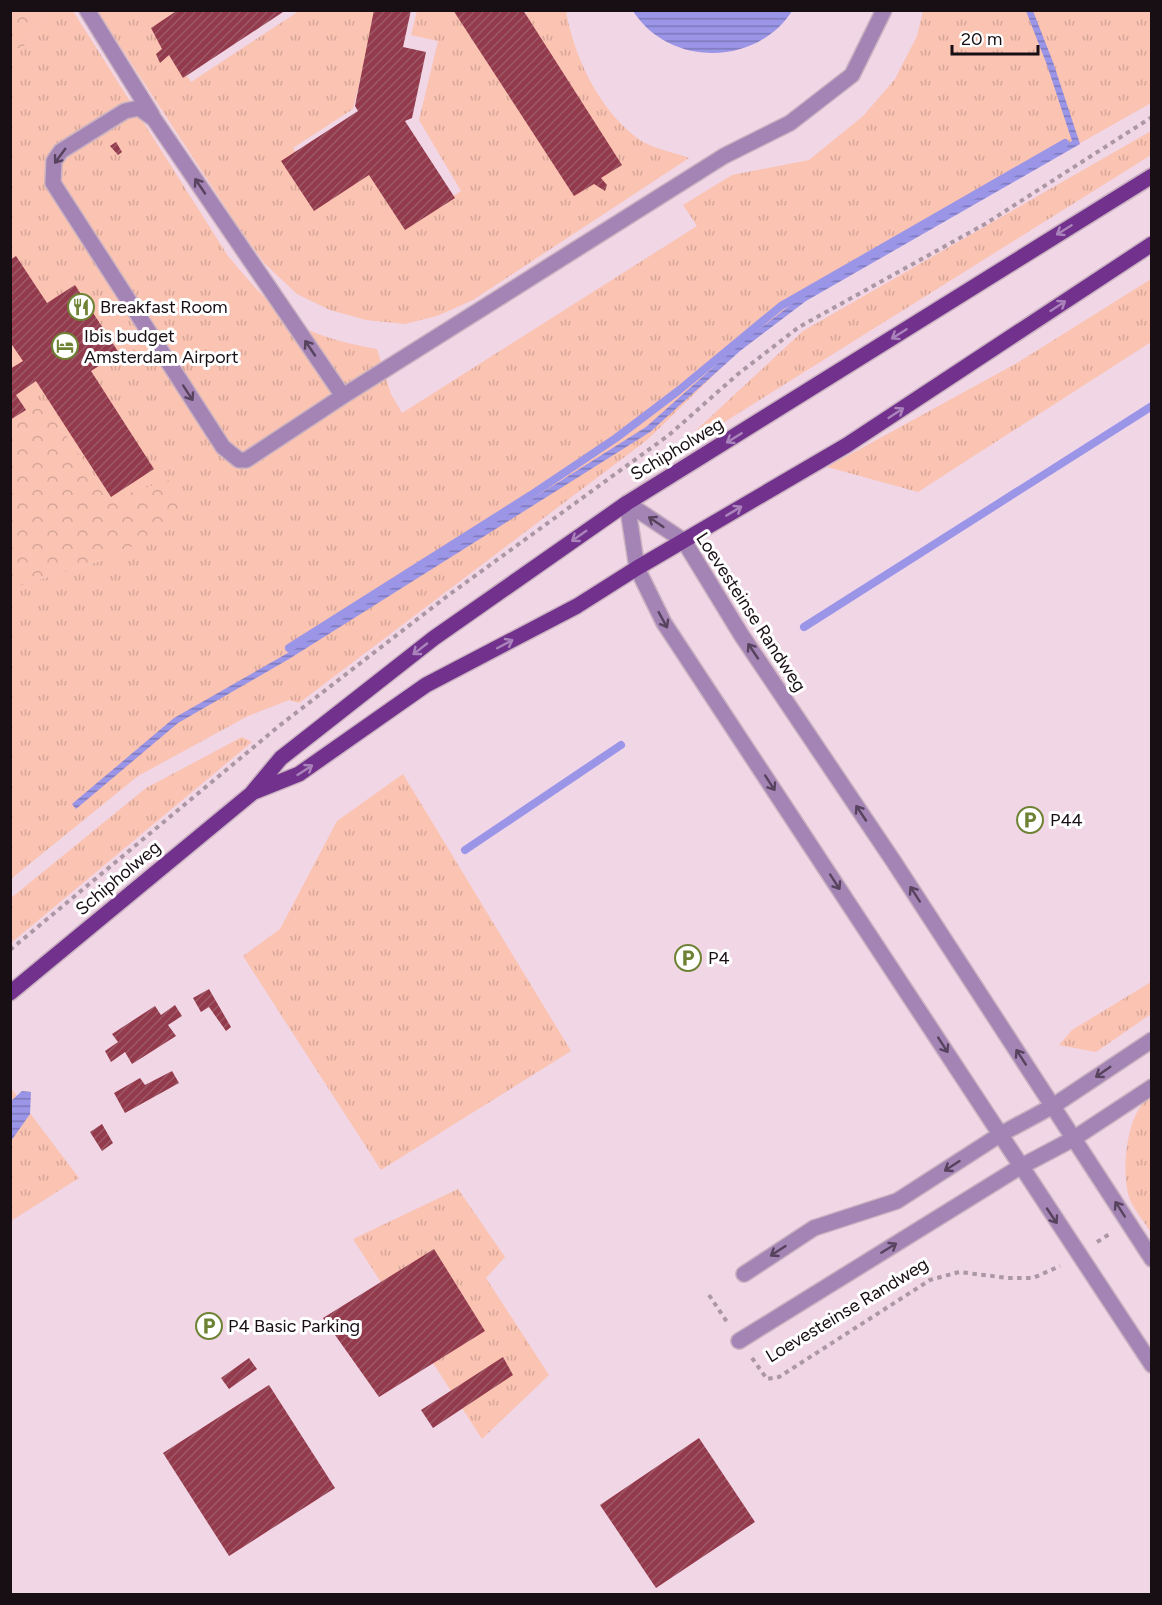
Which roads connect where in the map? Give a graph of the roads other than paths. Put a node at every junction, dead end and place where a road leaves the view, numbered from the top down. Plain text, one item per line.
1 (87, 10) edge
2 (884, 10) edge
3 (154, 119) junction
4 (1152, 176) edge
5 (1152, 244) edge
6 (343, 396) junction
7 (627, 503) junction
8 (684, 541) junction
9 (637, 568) junction
10 (251, 794) junction
11 (10, 993) edge
12 (1152, 1040) edge
13 (1152, 1087) edge
14 (1053, 1106) junction
15 (1001, 1134) junction
16 (1073, 1139) junction
17 (1020, 1167) junction
18 (1152, 1258) edge
19 (744, 1274) dead end
20 (740, 1341) road end
21 (1152, 1365) edge

1 - 3 street
2 - 6 street
6 -> 3 street
3 -> 6 street
4 -> 7 main road, Schipholweg
8 -> 5 main road, Schipholweg
8 -> 7 street, Loevesteinse Randweg
7 - 9 street
7 -> 10 main road, Schipholweg
8 - 9 main road, Schipholweg
14 -> 8 street, Loevesteinse Randweg
10 -> 9 main road, Schipholweg
9 -> 15 street
10 - 11 main road, Schipholweg
12 -> 14 street
13 - 16 street
14 - 15 street
14 - 16 street, Loevesteinse Randweg
15 - 17 street
15 -> 19 street
16 - 17 street
18 -> 16 street, Loevesteinse Randweg
20 -> 17 street
17 -> 21 street

